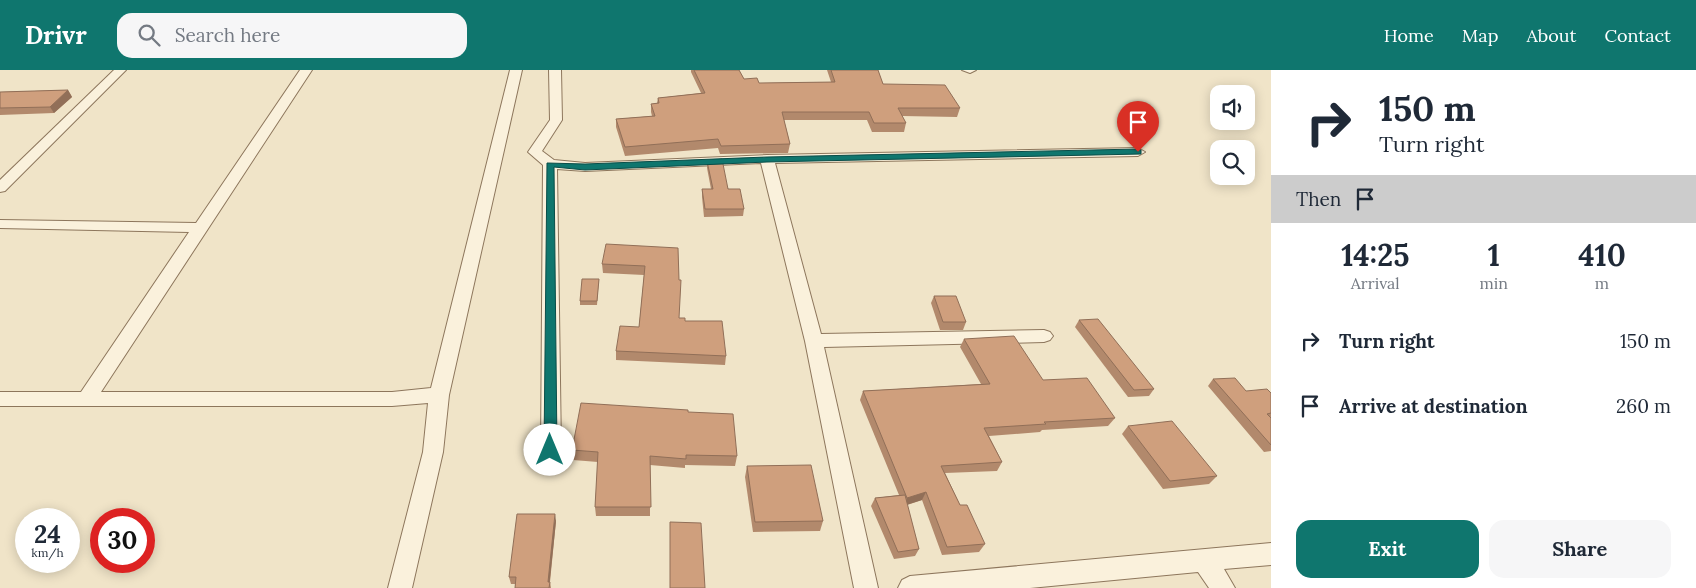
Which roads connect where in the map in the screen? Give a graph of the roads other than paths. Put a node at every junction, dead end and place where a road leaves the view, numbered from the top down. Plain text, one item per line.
1 (120, 70) edge
2 (306, 70) edge
3 (516, 70) edge
4 (555, 70) edge
5 (1138, 152) dead end
6 (767, 160) junction
7 (550, 164) junction
8 (0, 188) edge
9 (0, 224) edge
10 (200, 228) junction
11 (1044, 336) dead end
12 (814, 341) junction
13 (439, 395) junction
14 (0, 399) edge
15 (86, 399) junction
16 (550, 450) dead end
17 (1271, 554) edge
18 (1204, 560) junction
19 (400, 588) edge
20 (866, 588) edge
21 (910, 588) edge
22 (1224, 588) edge

1 - 8 street
2 - 10 street
3 - 13 street
4 - 7 street
5 - 6 street
6 - 7 street
6 - 12 street
7 - 16 street
9 - 10 street
10 - 15 street
11 - 12 street
12 - 20 street
13 - 15 street
13 - 19 street
14 - 15 street
17 - 18 street
18 - 21 street
18 - 22 street

